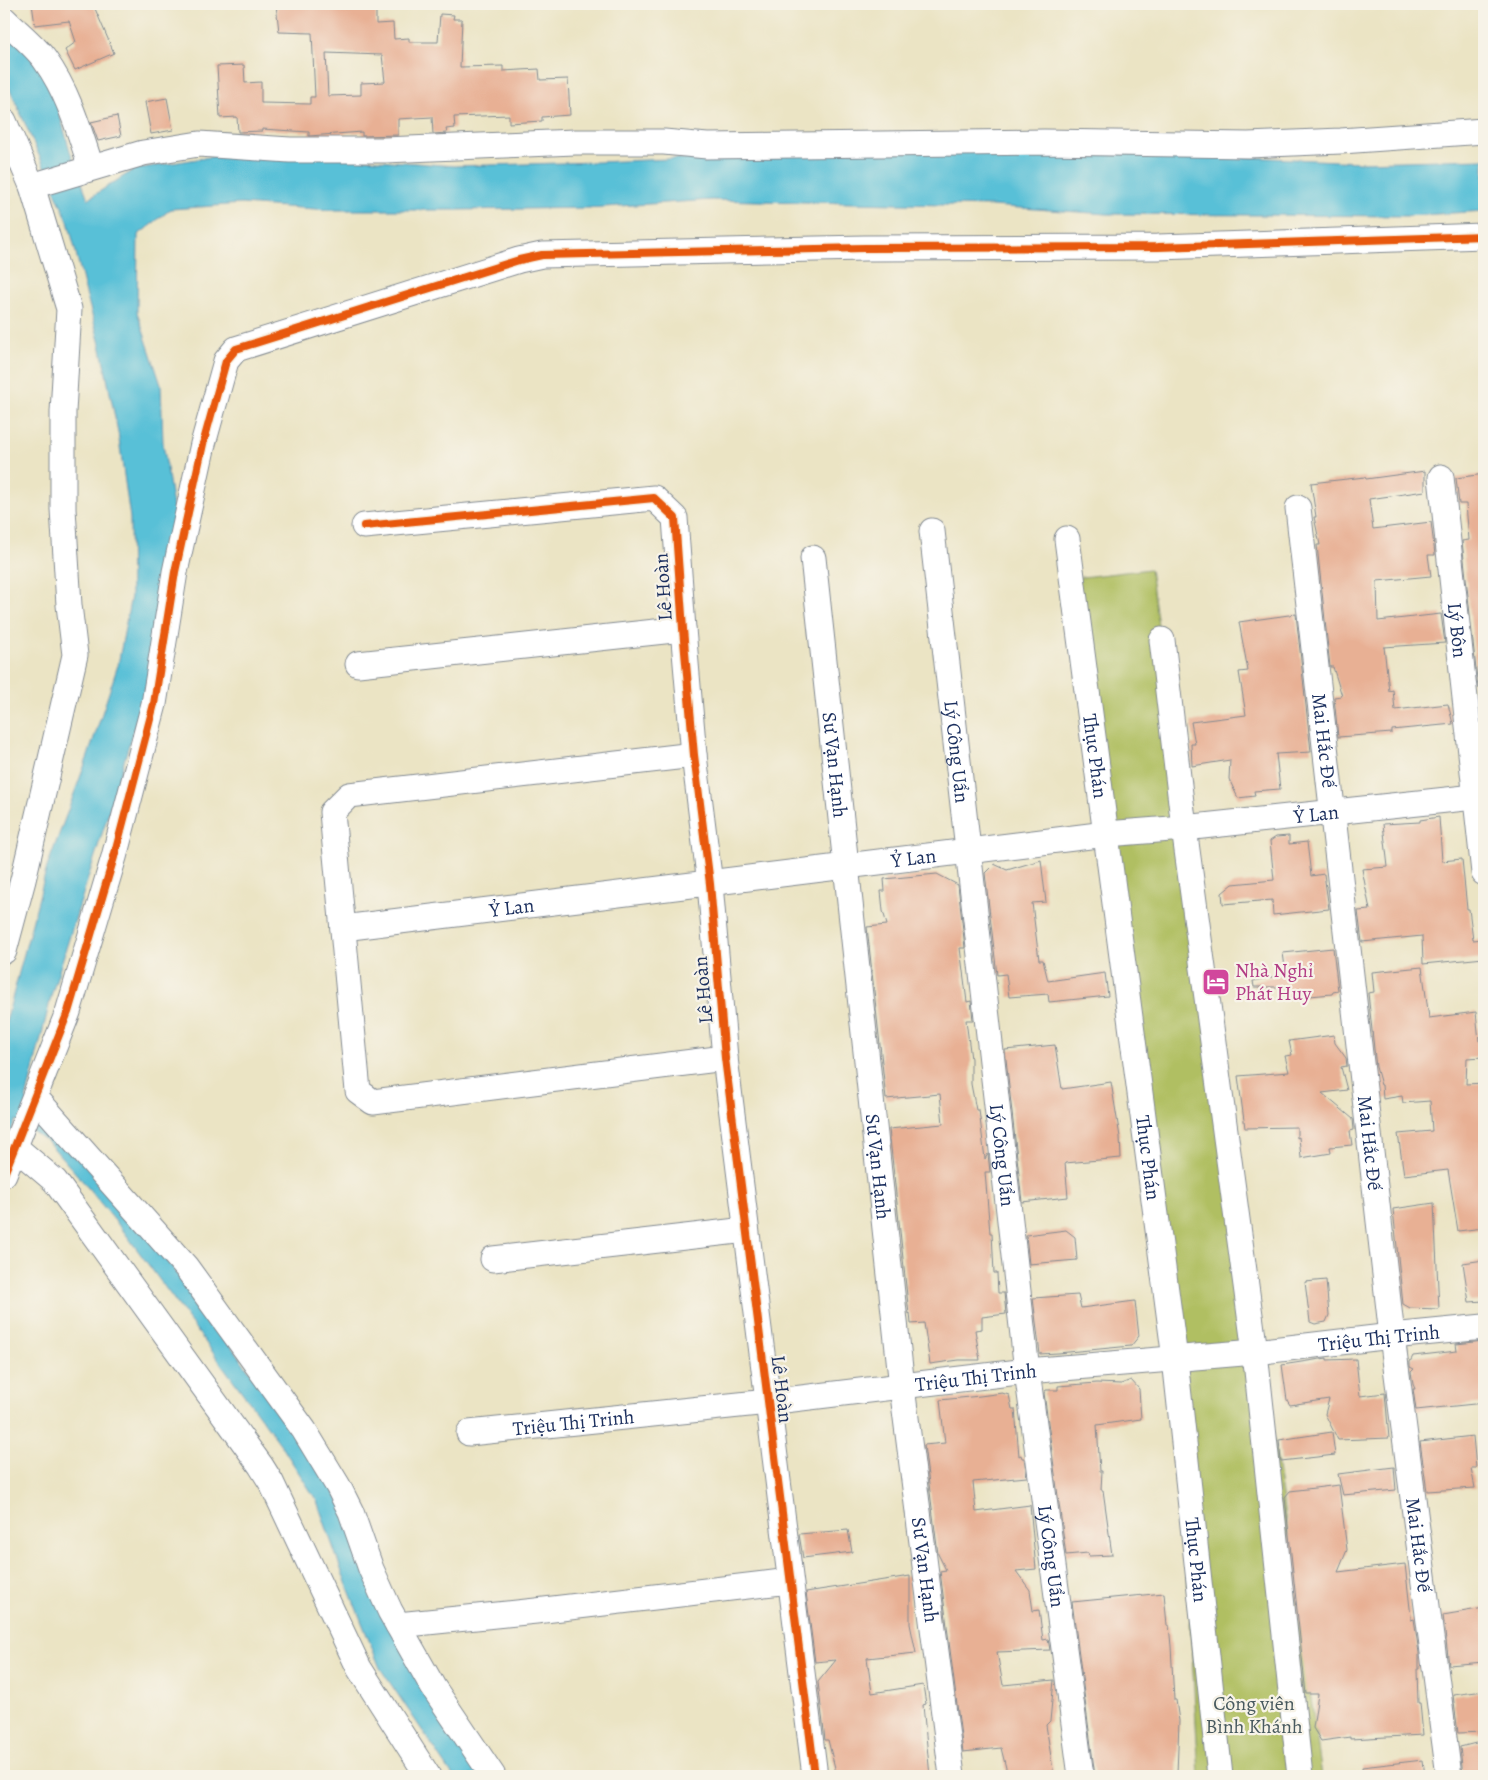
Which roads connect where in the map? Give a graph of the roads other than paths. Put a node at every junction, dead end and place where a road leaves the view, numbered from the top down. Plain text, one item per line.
1 (4, 19) edge
2 (4, 121) edge
3 (1484, 131) edge
4 (88, 168) junction
5 (37, 184) junction
6 (1484, 236) edge
7 (1441, 477) dead end
8 (1298, 508) dead end
9 (364, 526) dead end
10 (932, 531) dead end
11 (1067, 538) dead end
12 (813, 558) dead end
13 (682, 629) junction
14 (1162, 640) dead end
15 (358, 664) dead end
16 (694, 755) junction
17 (1480, 797) edge
18 (1333, 813) junction
19 (1184, 828) junction
20 (1106, 834) junction
21 (970, 851) junction
22 (845, 865) junction
23 (1484, 873) edge
24 (710, 884) junction
25 (343, 928) junction
26 (4, 951) edge
27 (725, 1058) junction
28 (34, 1098) junction
29 (18, 1140) junction
30 (4, 1174) edge
31 (746, 1230) junction
32 (493, 1259) dead end
33 (1484, 1327) edge
34 (1392, 1336) junction
35 (1255, 1352) junction
36 (1175, 1359) junction
37 (1027, 1371) junction
38 (902, 1386) junction
39 (768, 1402) junction
40 (469, 1433) dead end
41 (790, 1581) junction
42 (398, 1625) junction
43 (428, 1776) edge
44 (493, 1776) edge
45 (816, 1776) edge
46 (952, 1776) edge
47 (1081, 1776) edge
48 (1220, 1776) edge
49 (1300, 1776) edge
50 (1449, 1776) edge

1 - 4 street
2 - 5 street
3 - 4 street
4 - 5 street
5 - 26 street
6 - 28 street
7 - 17 street, Lý Bôn
8 - 18 street, Mai Hắc Đế
9 - 13 street, Lê Hoàn
10 - 21 street, Lý Công Uẩn
11 - 20 street, Thục Phán
12 - 22 street, Sư Vạn Hạnh
13 - 15 street
13 - 16 street, Lê Hoàn
14 - 19 street
16 - 24 street, Lê Hoàn
16 - 25 street
17 - 18 street, Ỷ Lan
17 - 23 street, Lý Bôn
18 - 19 street, Ỷ Lan
18 - 34 street, Mai Hắc Đế
19 - 20 street, Ỷ Lan
19 - 35 street
20 - 21 street, Ỷ Lan
20 - 36 street, Thục Phán
21 - 22 street, Ỷ Lan
21 - 37 street, Lý Công Uẩn
22 - 24 street, Ỷ Lan
22 - 38 street, Sư Vạn Hạnh
24 - 25 street, Ỷ Lan
24 - 27 street, Lê Hoàn
25 - 27 street
27 - 31 street, Lê Hoàn
28 - 29 street
28 - 42 street
29 - 30 street
29 - 43 street
31 - 32 street
31 - 39 street, Lê Hoàn
33 - 34 street, Triệu Thị Trinh
34 - 35 street, Triệu Thị Trinh
34 - 50 street, Mai Hắc Đế
35 - 36 street, Triệu Thị Trinh
35 - 49 street
36 - 37 street, Triệu Thị Trinh
36 - 48 street, Thục Phán
37 - 38 street, Triệu Thị Trinh
37 - 47 street, Lý Công Uẩn
38 - 39 street, Triệu Thị Trinh
38 - 46 street, Sư Vạn Hạnh
39 - 40 street, Triệu Thị Trinh
39 - 41 street, Lê Hoàn
41 - 42 street
41 - 45 street, Lê Hoàn
42 - 44 street

